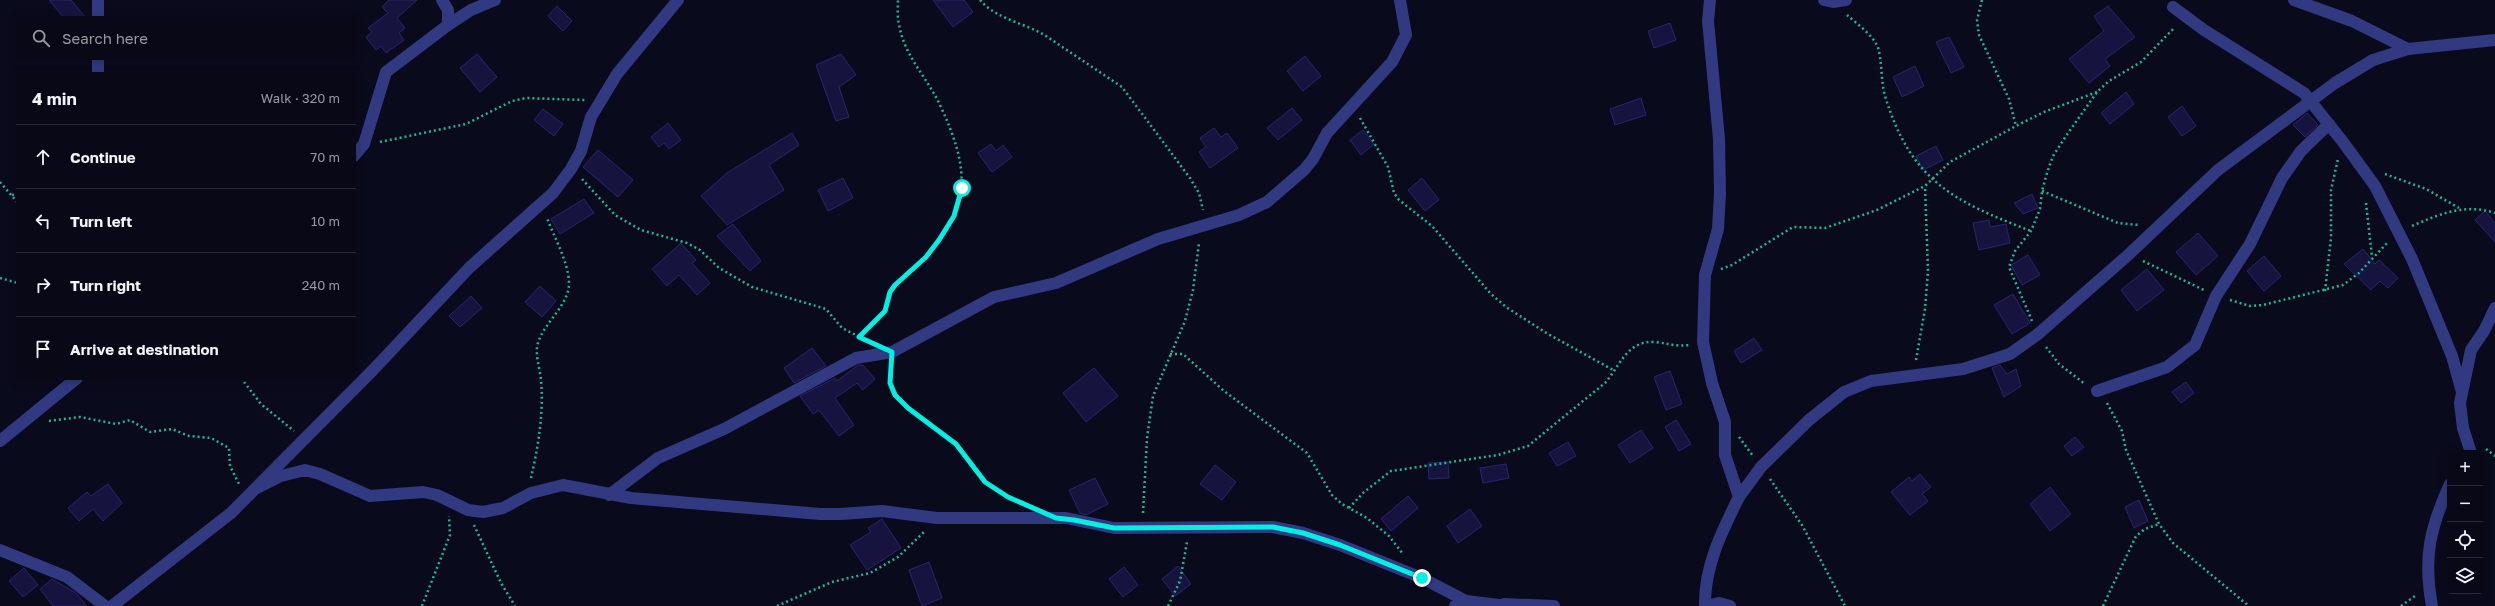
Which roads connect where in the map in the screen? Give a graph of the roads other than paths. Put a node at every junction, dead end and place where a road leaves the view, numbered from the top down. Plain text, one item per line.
1 (98, 0) edge
2 (442, 0) edge
3 (495, 0) edge
4 (1400, 0) edge
5 (1710, 0) edge
6 (1846, 0) edge
7 (2294, 0) edge
8 (1828, 1) edge
9 (671, 2) edge
10 (2173, 7) dead end
11 (98, 16) edge
12 (448, 25) junction
13 (2495, 40) edge
14 (2408, 49) junction
15 (98, 60) edge
16 (98, 72) edge
17 (2311, 101) junction
18 (2329, 124) junction
19 (356, 154) edge
20 (2495, 308) edge
21 (75, 380) edge
22 (2097, 391) road end
23 (2462, 392) junction
24 (0, 441) edge
25 (2470, 450) edge
26 (2449, 486) edge
27 (257, 488) junction
28 (609, 495) junction
29 (1739, 497) junction
30 (0, 550) edge
31 (1466, 601) junction
32 (1505, 605) edge
33 (105, 606) edge
34 (112, 606) edge
35 (1455, 606) edge
36 (1554, 606) edge
37 (1706, 606) edge
38 (1730, 606) edge
39 (2432, 606) edge

1 - 11 street
2 - 12 street
3 - 12 street
4 - 28 street
5 - 29 street
6 - 8 street
7 - 14 street
9 - 27 street
10 - 17 street
12 - 19 street
13 - 14 street
14 - 17 street
15 - 16 street
17 - 18 street
17 - 29 street
18 - 22 street
18 - 23 street
20 - 23 street
21 - 24 street
23 - 25 street
26 - 39 street
27 - 28 street
27 - 34 street
28 - 31 street
29 - 37 street
30 - 33 street
31 - 32 street
31 - 35 street
32 - 36 street
37 - 38 street

